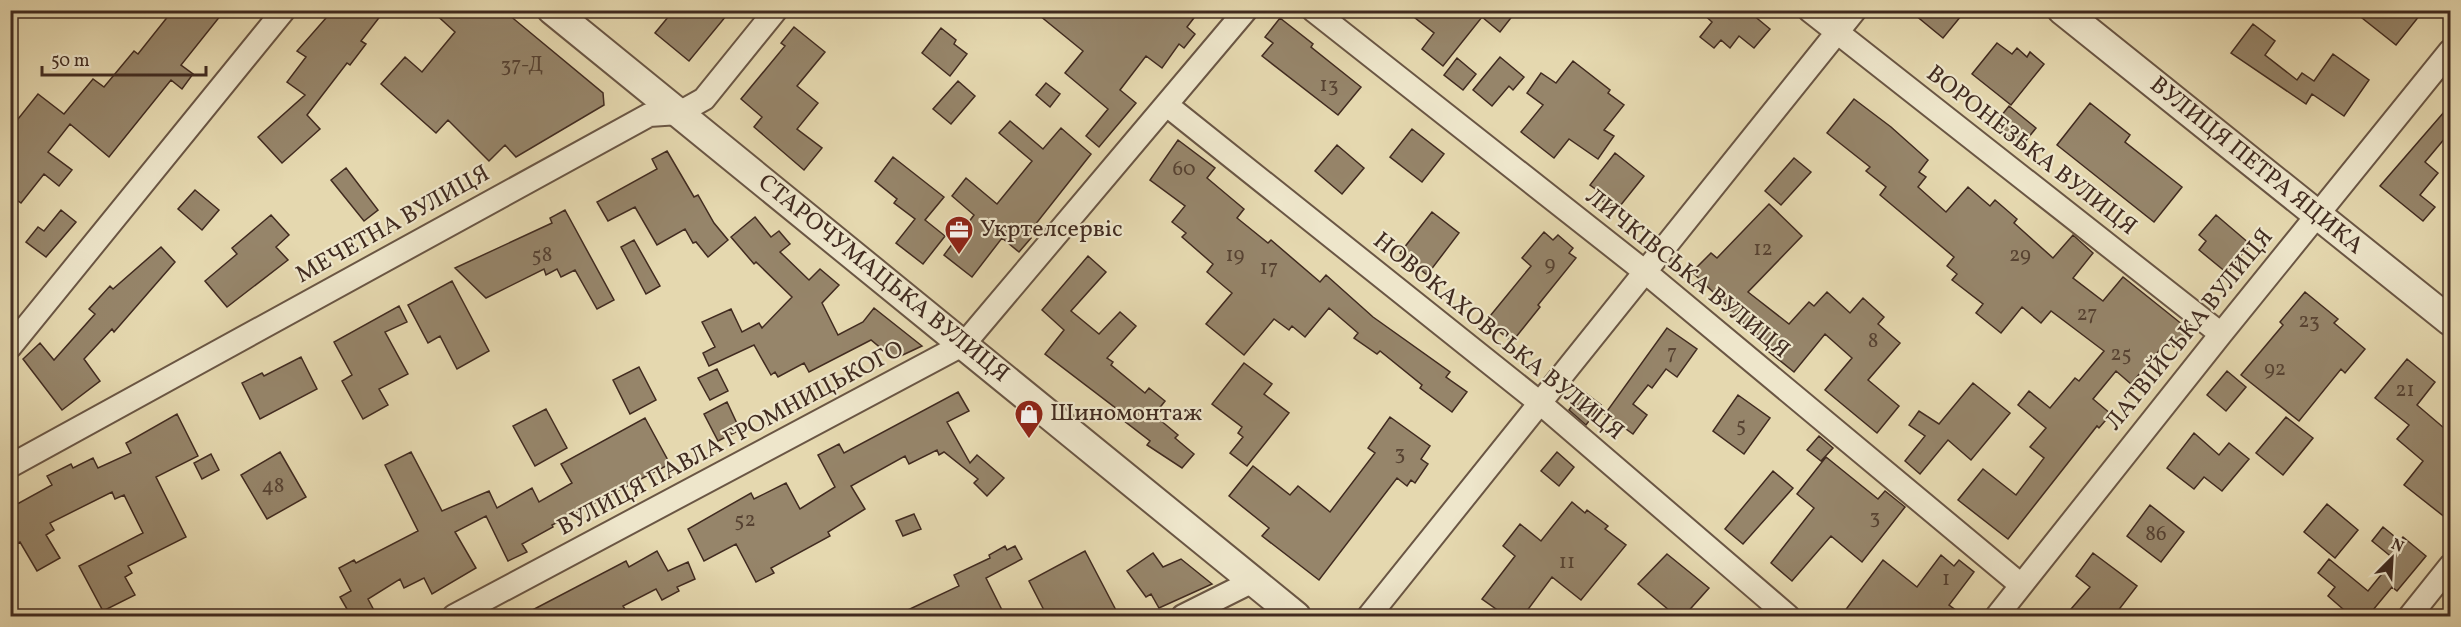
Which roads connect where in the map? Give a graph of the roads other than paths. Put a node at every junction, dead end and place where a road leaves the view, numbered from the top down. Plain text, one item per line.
1 (284, 10) edge
2 (552, 10) edge
3 (776, 10) edge
4 (1246, 10) edge
5 (1313, 10) edge
6 (1809, 10) edge
7 (1855, 10) edge
8 (2062, 10) edge
9 (1838, 34) junction
10 (2451, 51) edge
11 (1168, 106) junction
12 (680, 113) junction
13 (2318, 216) junction
14 (1644, 271) junction
15 (2451, 321) edge
16 (2221, 334) junction
17 (964, 344) junction
18 (10, 347) edge
19 (1540, 403) junction
20 (10, 466) edge
21 (2451, 566) edge
22 (1253, 581) junction
23 (2021, 585) junction
24 (454, 616) edge
25 (1183, 616) edge
26 (1296, 616) edge
27 (1369, 616) edge
28 (1788, 616) edge
29 (1996, 616) edge
30 (2410, 616) edge

1 - 18 street
2 - 12 street, СТАРОЧУМАЦЬКА ВУЛИЦЯ
3 - 12 street, МЕЧЕТНА ВУЛИЦЯ
4 - 11 street, ВУЛИЦЯ ПАВЛА ГРОМНИЦЬКОГО
5 - 14 street, ЛИЧКІВСЬКА ВУЛИЦЯ
6 - 9 street, ВОРОНЕЗЬКА ВУЛИЦЯ
7 - 9 street
8 - 13 street, ВУЛИЦЯ ПЕТРА ЯЦИКА
9 - 14 street
9 - 16 street, ВОРОНЕЗЬКА ВУЛИЦЯ
10 - 13 street, ЛАТВІЙСЬКА ВУЛИЦЯ
11 - 17 street, ВУЛИЦЯ ПАВЛА ГРОМНИЦЬКОГО
11 - 19 street, НОВОКАХОВСЬКА ВУЛИЦЯ
12 - 17 street, СТАРОЧУМАЦЬКА ВУЛИЦЯ
12 - 20 street, МЕЧЕТНА ВУЛИЦЯ
13 - 15 street, ВУЛИЦЯ ПЕТРА ЯЦИКА
13 - 16 street, ЛАТВІЙСЬКА ВУЛИЦЯ
14 - 19 street
14 - 23 street, ЛИЧКІВСЬКА ВУЛИЦЯ
16 - 23 street, ЛАТВІЙСЬКА ВУЛИЦЯ
17 - 22 street, СТАРОЧУМАЦЬКА ВУЛИЦЯ
17 - 24 street, ВУЛИЦЯ ПАВЛА ГРОМНИЦЬКОГО
19 - 27 street
19 - 28 street, НОВОКАХОВСЬКА ВУЛИЦЯ
21 - 30 street
22 - 25 street
22 - 26 street, СТАРОЧУМАЦЬКА ВУЛИЦЯ
23 - 29 street, ЛАТВІЙСЬКА ВУЛИЦЯ

